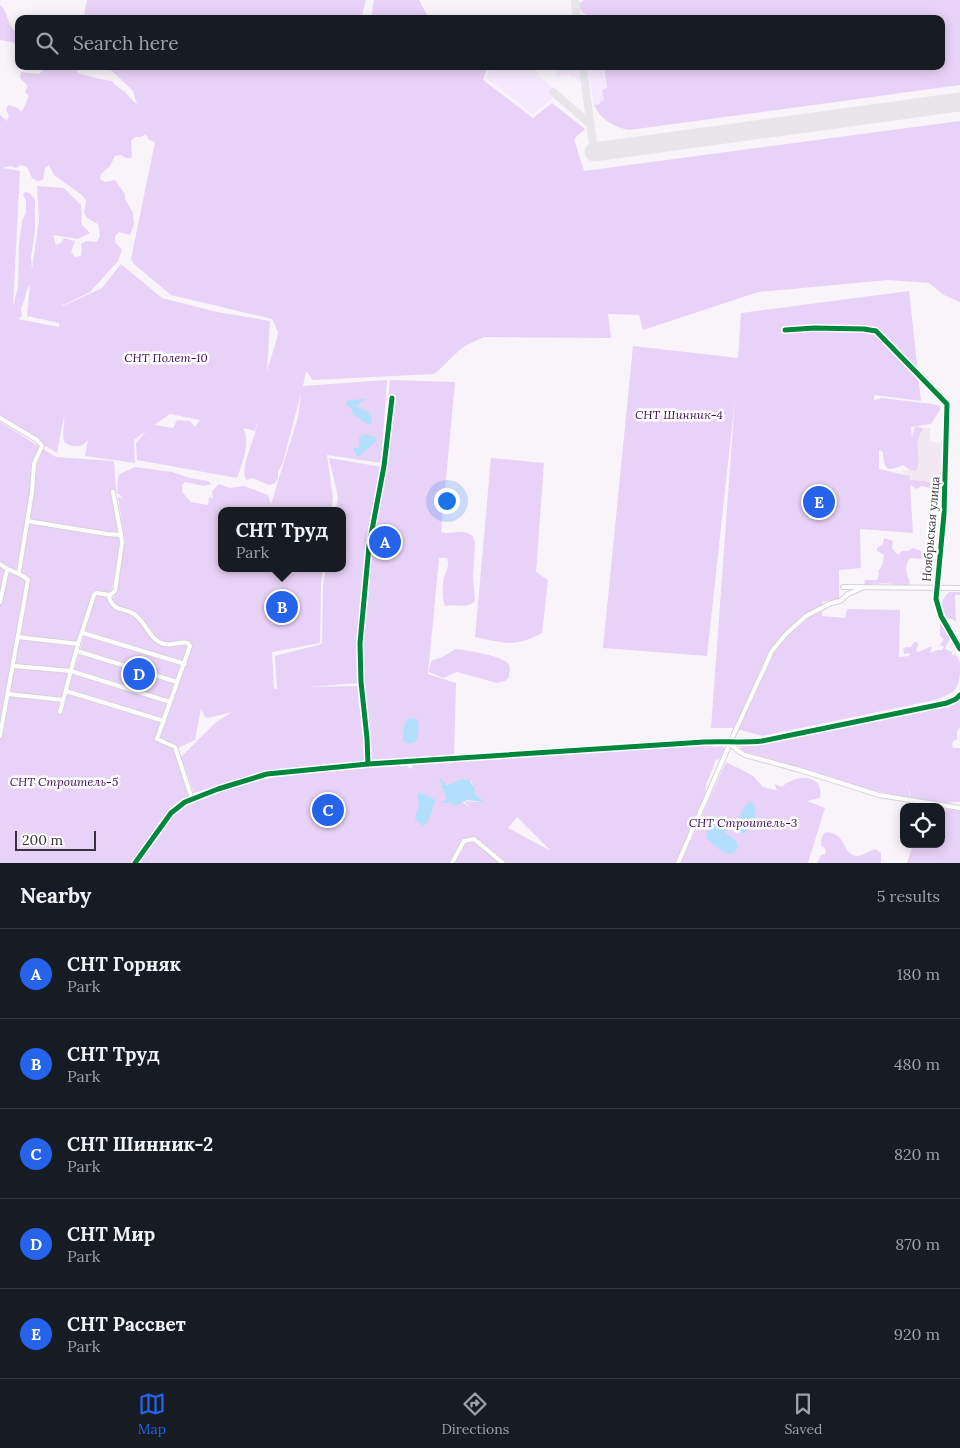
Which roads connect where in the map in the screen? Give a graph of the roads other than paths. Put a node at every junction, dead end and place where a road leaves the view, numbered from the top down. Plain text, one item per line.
1 (785, 330) dead end
2 (392, 398) dead end
3 (0, 418) edge
4 (113, 492) dead end
5 (27, 520) junction
6 (121, 535) junction
7 (0, 564) edge
8 (7, 570) junction
9 (19, 572) junction
10 (843, 586) dead end
11 (848, 587) junction
12 (862, 588) junction
13 (936, 588) junction
14 (960, 588) edge
15 (110, 595) junction
16 (844, 598) junction
17 (0, 602) edge
18 (83, 633) junction
19 (18, 637) junction
20 (78, 644) junction
21 (960, 649) edge
22 (77, 652) junction
23 (184, 664) junction
24 (14, 666) junction
25 (71, 671) junction
26 (177, 682) junction
27 (66, 691) junction
28 (8, 694) junction
29 (960, 695) edge
30 (63, 700) junction
31 (170, 702) junction
32 (60, 712) dead end
33 (164, 721) junction
34 (0, 736) edge
35 (730, 743) junction
36 (368, 764) junction
37 (192, 799) junction
38 (960, 808) edge
39 (135, 863) edge
40 (452, 863) edge
41 (503, 863) edge
42 (678, 863) edge

1 - 13 street, Ноябрьская улица
2 - 36 street
3 - 5 street
4 - 6 street
5 - 6 street
5 - 9 street
6 - 15 street
7 - 8 street
8 - 9 street
8 - 17 street
9 - 19 street
10 - 11 street
11 - 12 street
11 - 16 street
12 - 13 street
12 - 16 street
13 - 14 street
13 - 21 street, Ноябрьская улица
15 - 18 street
15 - 23 street
16 - 35 street
18 - 20 street
18 - 23 street
19 - 20 street
19 - 24 street
20 - 22 street
22 - 25 street
22 - 26 street
23 - 26 street
24 - 25 street
24 - 28 street
25 - 27 street
25 - 31 street
26 - 31 street
27 - 30 street
27 - 33 street
28 - 30 street
28 - 34 street
29 - 35 street
30 - 32 street
31 - 33 street
33 - 37 street
35 - 36 street
35 - 38 street
35 - 42 street
36 - 37 street
37 - 39 street
40 - 41 street

